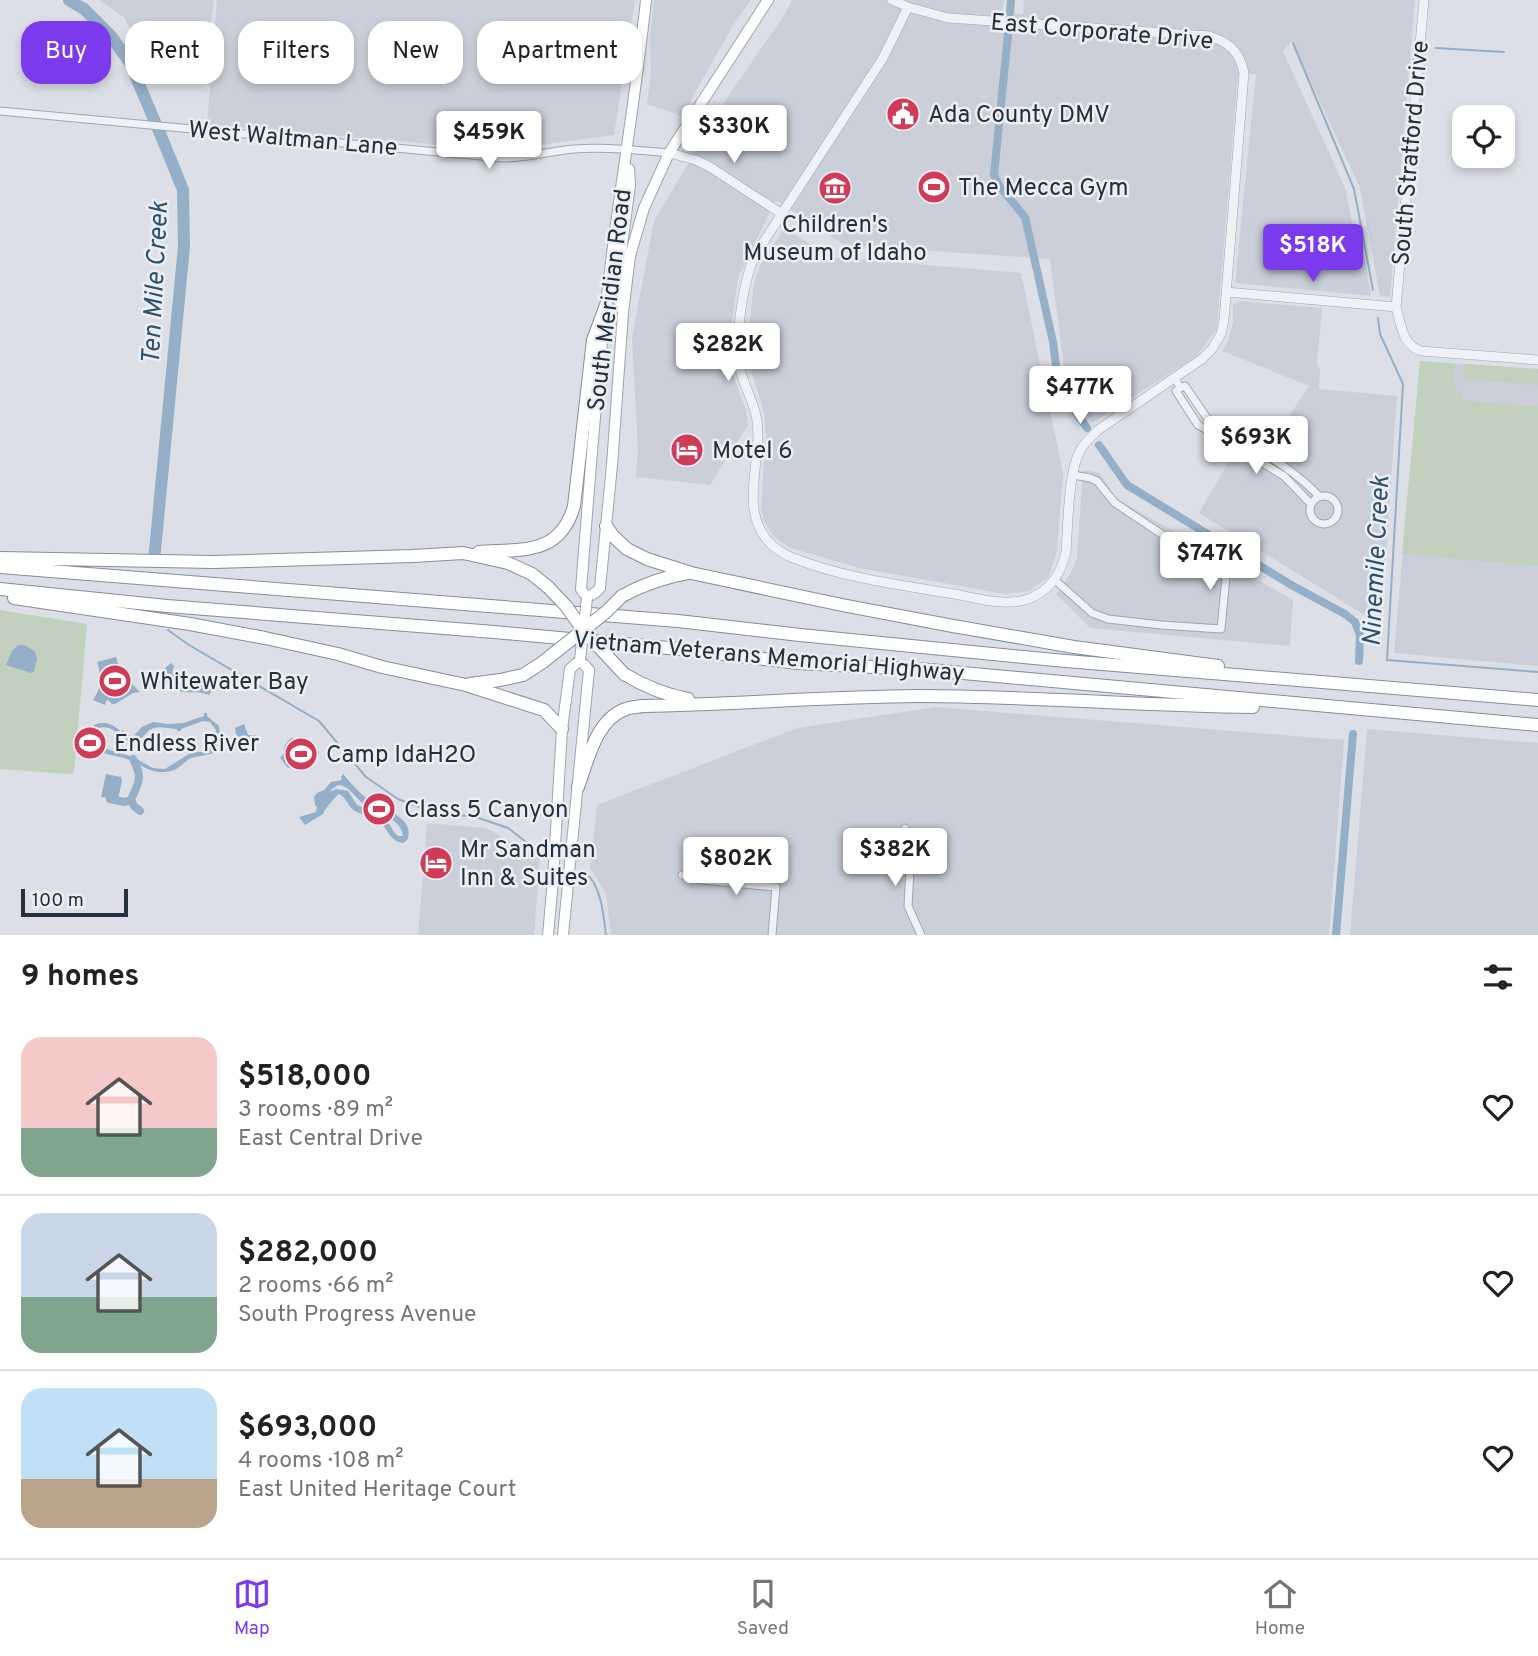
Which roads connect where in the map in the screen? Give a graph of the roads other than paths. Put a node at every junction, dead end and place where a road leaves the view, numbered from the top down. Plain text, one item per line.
1 (646, 0) edge
2 (768, 0) edge
3 (892, 0) edge
4 (1424, 0) edge
5 (908, 7) junction
6 (0, 111) edge
7 (627, 149) junction
8 (669, 153) junction
9 (782, 214) junction
10 (1226, 292) junction
11 (606, 305) junction
12 (1396, 307) junction
13 (623, 313) junction
14 (1538, 360) edge
15 (1175, 378) junction
16 (1228, 437) junction
17 (1073, 475) junction
18 (1319, 496) junction
19 (1311, 504) junction
20 (606, 526) junction
21 (463, 553) junction
22 (0, 558) edge
23 (0, 567) edge
24 (691, 573) junction
25 (1055, 580) junction
26 (0, 589) edge
27 (0, 597) edge
28 (587, 598) junction
29 (583, 629) junction
30 (580, 660) junction
31 (1350, 684) junction
32 (466, 685) junction
33 (1538, 700) edge
34 (720, 704) junction
35 (1348, 709) junction
36 (1538, 725) edge
37 (562, 729) junction
38 (578, 787) junction
39 (905, 828) dead end
40 (682, 875) dead end
41 (548, 935) edge
42 (563, 935) edge
43 (772, 935) edge
44 (921, 935) edge

1 - 7 main road, South Meridian Road
2 - 8 main road, South Meridian Road
3 - 5 street, East Corporate Drive
4 - 12 street, South Stratford Drive
5 - 9 street
5 - 10 street, East Corporate Drive
6 - 7 street, West Waltman Lane
7 - 8 street, West Waltman Lane
7 - 11 main road, South Meridian Road
7 - 13 main road
8 - 9 street
8 - 13 main road, South Meridian Road
9 - 25 street
10 - 12 street
10 - 15 street, East Corporate Drive
11 - 21 highway
11 - 28 main road, South Meridian Road
12 - 14 street
13 - 20 main road, South Meridian Road
15 - 16 street
15 - 17 street, East Corporate Drive
16 - 18 street
16 - 19 street
17 - 25 street, East Corporate Drive
17 - 25 street
18 - 19 street
18 - 19 street
20 - 24 highway
20 - 28 main road, South Meridian Road
21 - 22 highway
21 - 29 highway, bridge
23 - 31 highway, Vietnam Veterans Memorial Highway
24 - 29 highway, bridge
24 - 31 highway
26 - 35 highway, Vietnam Veterans Memorial Highway
27 - 32 highway
28 - 29 main road, South Meridian Road, bridge
29 - 30 main road, South Meridian Road, bridge
29 - 32 highway, bridge
29 - 34 highway, bridge
30 - 37 main road, South Meridian Road
30 - 38 main road, South Meridian Road
31 - 33 highway, Vietnam Veterans Memorial Highway
32 - 37 highway
34 - 35 highway
34 - 38 highway
35 - 36 highway, Vietnam Veterans Memorial Highway
37 - 41 main road, South Meridian Road
38 - 42 main road, South Meridian Road
39 - 44 street
40 - 43 street

